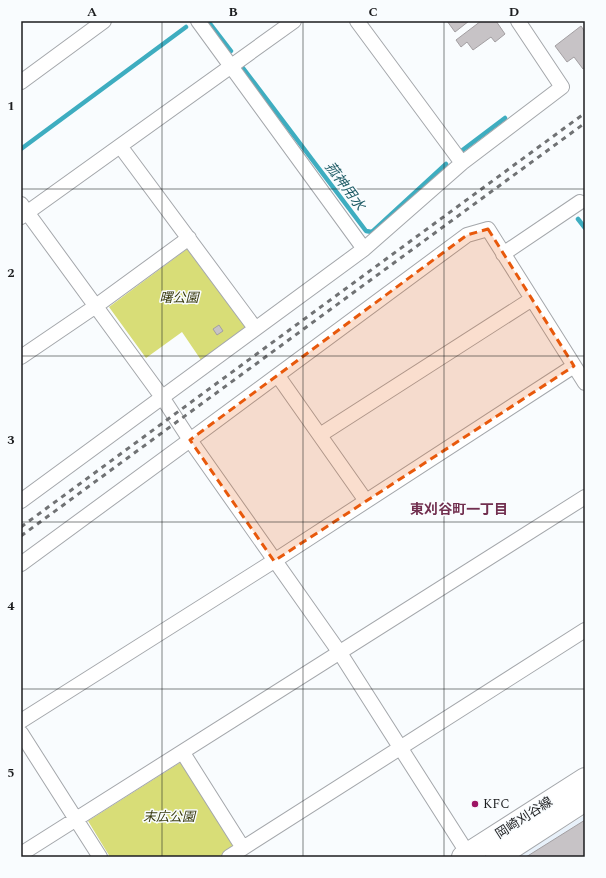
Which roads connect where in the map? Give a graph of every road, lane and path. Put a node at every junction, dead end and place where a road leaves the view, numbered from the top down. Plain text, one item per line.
1 (104, 21) edge
2 (198, 21) edge
3 (294, 21) edge
4 (357, 21) edge
5 (518, 21) edge
6 (232, 66) junction
7 (21, 82) edge
8 (120, 146) junction
9 (462, 163) junction
10 (583, 204) edge
11 (23, 212) edge
12 (189, 238) junction
13 (364, 249) junction
14 (503, 254) junction
15 (532, 299) junction
16 (96, 306) junction
17 (255, 328) junction
18 (21, 357) edge
19 (574, 366) junction
20 (278, 376) junction
21 (585, 383) edge
22 (162, 397) junction
23 (320, 435) junction
24 (190, 440) junction
25 (585, 497) edge
26 (366, 501) junction
27 (21, 502) edge
28 (274, 561) junction
29 (21, 564) edge
30 (585, 630) edge
31 (340, 654) junction
32 (21, 721) edge
33 (21, 733) edge
34 (400, 749) junction
35 (183, 753) junction
36 (585, 779) edge
37 (585, 800) edge
38 (76, 819) junction
39 (243, 848) junction
40 (21, 854) edge
41 (467, 856) edge
42 (100, 857) edge
43 (229, 857) edge
44 (497, 857) edge

1 - 7 street
2 - 6 street
3 - 6 street
4 - 9 street
5 - 9 street
6 - 8 street
6 - 13 street
8 - 11 street
8 - 12 street
9 - 13 street
10 - 14 street
11 - 16 street
12 - 16 street
12 - 17 street
13 - 17 street
14 - 15 street
14 - 20 street
15 - 19 street
15 - 23 street
16 - 18 street
16 - 22 street
17 - 22 street
19 - 21 street
19 - 26 street
20 - 23 street
20 - 24 street
22 - 24 street
22 - 27 street
23 - 26 street
24 - 28 street
24 - 29 street
25 - 31 street
26 - 28 street
28 - 31 street
28 - 32 street
30 - 34 street
31 - 34 street
31 - 35 street
33 - 38 street
34 - 39 street
34 - 41 street
35 - 38 street
35 - 39 street
36 - 41 main road, 岡崎刈谷線
37 - 44 main road, 岡崎刈谷線
38 - 40 street
38 - 42 street
39 - 43 street

